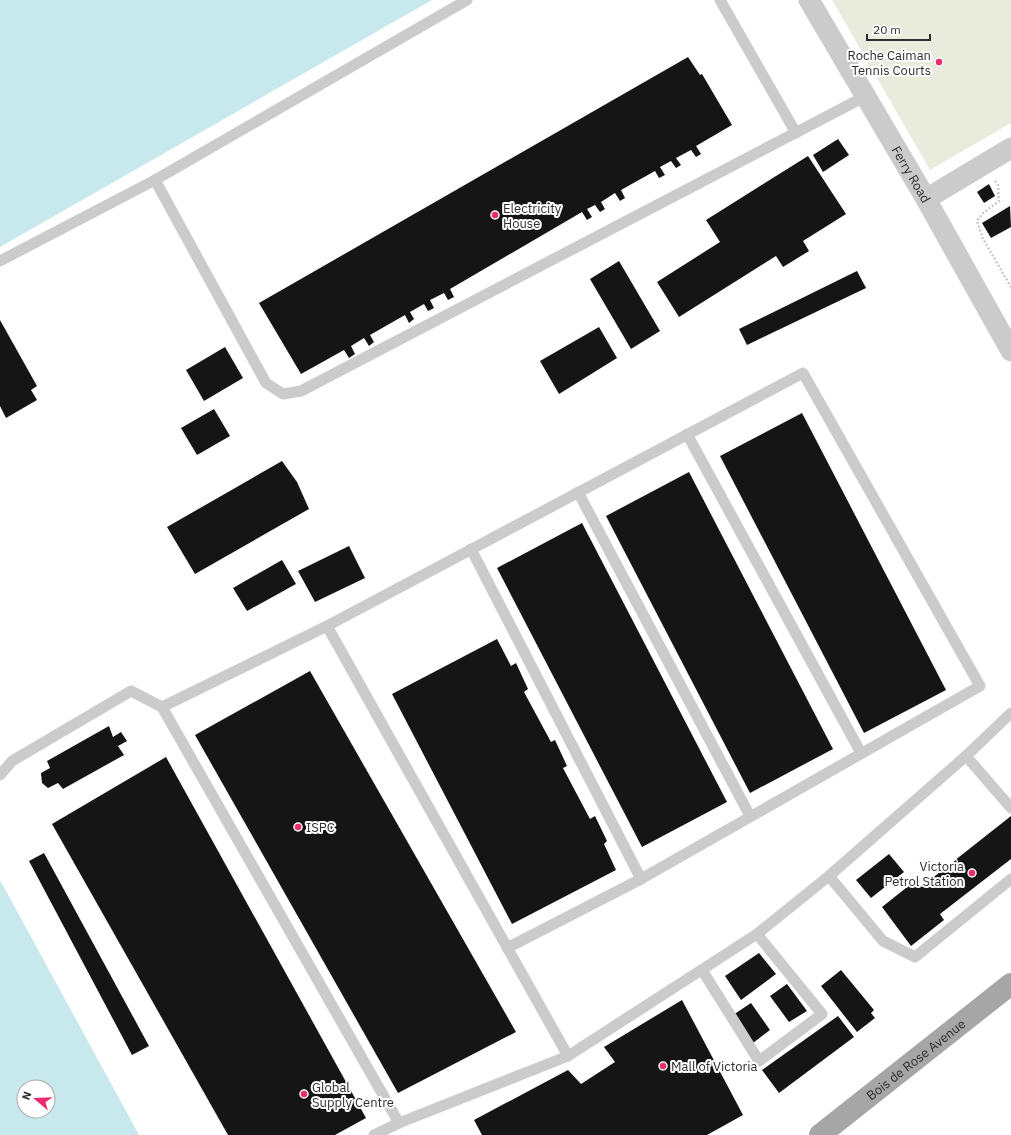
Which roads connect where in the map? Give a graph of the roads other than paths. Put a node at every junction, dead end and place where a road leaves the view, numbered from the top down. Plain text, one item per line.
1 (466, 0) edge
2 (720, 0) edge
3 (809, 0) edge
4 (866, 96) junction
5 (796, 133) junction
6 (1011, 148) edge
7 (155, 180) junction
8 (926, 199) junction
9 (0, 261) edge
10 (1011, 351) edge
11 (687, 434) junction
12 (578, 492) junction
13 (471, 549) junction
14 (327, 626) junction
15 (162, 707) junction
16 (1011, 713) edge
17 (861, 753) junction
18 (966, 756) junction
19 (0, 775) edge
20 (1011, 808) edge
21 (750, 816) junction
22 (829, 876) junction
23 (641, 879) junction
24 (1011, 879) edge
25 (757, 934) junction
26 (507, 948) junction
27 (702, 970) junction
28 (1011, 984) edge
29 (568, 1056) junction
30 (399, 1123) junction
31 (374, 1135) edge
32 (820, 1135) edge

1 - 7 lane
2 - 5 lane
3 - 4 street, Ferry Road
4 - 5 lane
4 - 8 street, Ferry Road
5 - 7 lane
6 - 8 street
7 - 9 lane
8 - 10 street, Ferry Road
11 - 12 lane
11 - 17 lane
11 - 17 lane
12 - 13 lane
12 - 21 lane
13 - 14 lane
13 - 23 lane
14 - 15 lane
14 - 26 lane
15 - 19 lane
15 - 30 lane
16 - 18 lane
17 - 21 lane
18 - 20 lane
18 - 22 lane
21 - 23 lane
22 - 24 lane
22 - 25 lane
23 - 26 lane
25 - 27 lane
25 - 27 lane
26 - 29 lane
27 - 29 lane
28 - 32 main road, Bois de Rose Avenue
29 - 30 lane
30 - 31 lane

